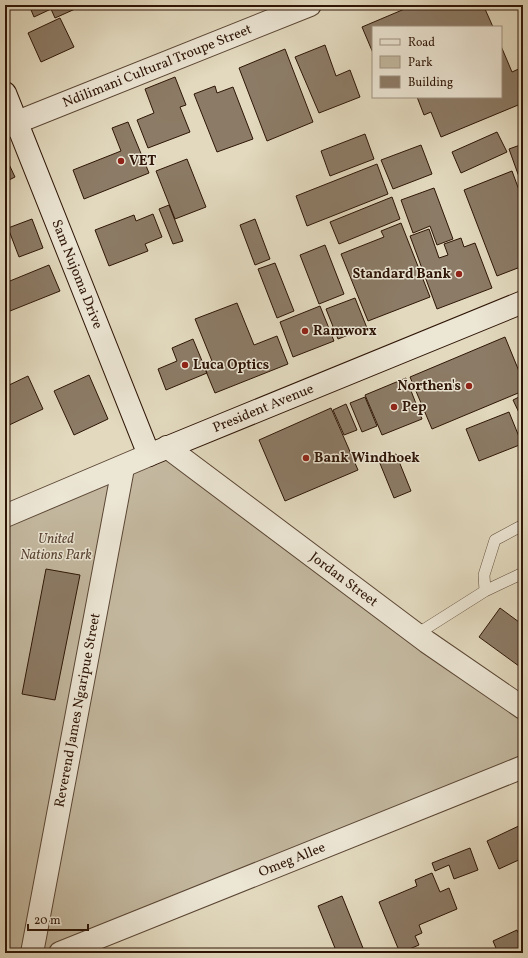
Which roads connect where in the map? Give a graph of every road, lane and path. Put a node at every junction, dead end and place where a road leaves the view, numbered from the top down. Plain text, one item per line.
1 (310, 5) edge
2 (5, 93) edge
3 (11, 125) edge
4 (523, 302) edge
5 (158, 451) junction
6 (123, 468) junction
7 (5, 516) edge
8 (523, 525) edge
9 (523, 573) edge
10 (486, 591) junction
11 (417, 634) junction
12 (523, 708) edge
13 (523, 767) edge
14 (32, 953) edge
15 (60, 953) edge

1 - 3 street, Ndilimani Cultural Troupe Street
2 - 3 street, Sam Nujoma Drive
3 - 5 street, Sam Nujoma Drive
4 - 5 street, President Avenue
5 - 6 street, President Avenue
5 - 11 street, Jordan Street
6 - 7 street, President Avenue
6 - 14 street, Reverend James Ngaripue Street
8 - 10 lane
9 - 10 lane
10 - 11 lane
11 - 12 street, Jordan Street
13 - 15 street, Omeg Allee

